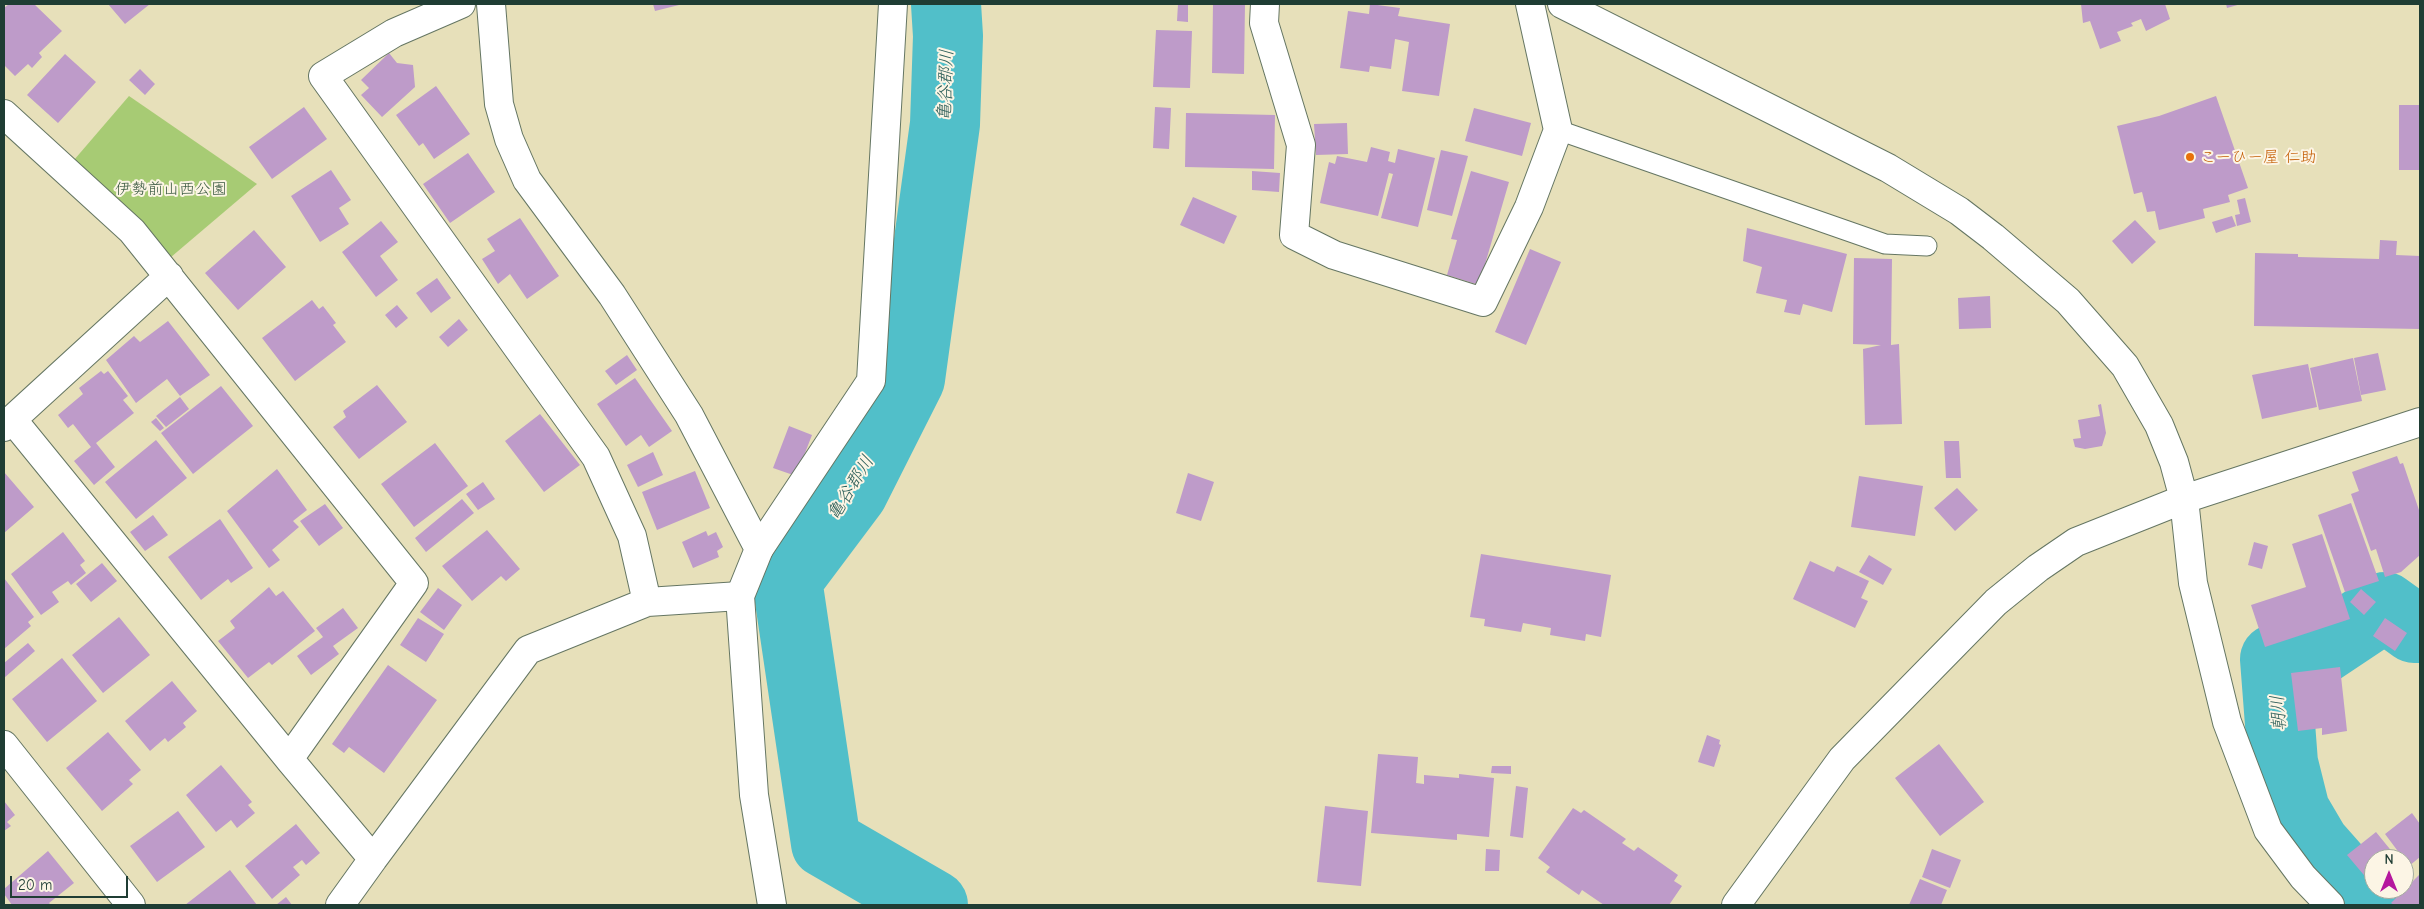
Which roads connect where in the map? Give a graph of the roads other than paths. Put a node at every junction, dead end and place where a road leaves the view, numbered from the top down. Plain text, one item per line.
1 (461, 4) edge
2 (491, 4) edge
3 (893, 4) edge
4 (1265, 4) edge
5 (1530, 4) edge
6 (1579, 8) edge
7 (4, 114) edge
8 (1558, 130) junction
9 (1927, 246) dead end
10 (169, 276) junction
11 (2420, 422) edge
12 (8, 423) edge
13 (2184, 499) junction
14 (759, 550) junction
15 (740, 596) junction
16 (647, 602) junction
17 (4, 746) edge
18 (289, 759) junction
19 (373, 859) junction
20 (131, 905) edge
21 (340, 905) edge
22 (772, 905) edge
23 (1736, 905) edge
24 (2330, 905) edge

1 - 16 street
2 - 14 street
3 - 14 street
4 - 8 street
5 - 8 street
6 - 13 street
7 - 10 street
8 - 9 lane
10 - 12 street
10 - 18 street
11 - 13 street
12 - 18 street
13 - 23 street
13 - 24 street
14 - 15 street
15 - 16 street
15 - 22 street
16 - 19 street
17 - 20 street
18 - 19 street
19 - 21 street

